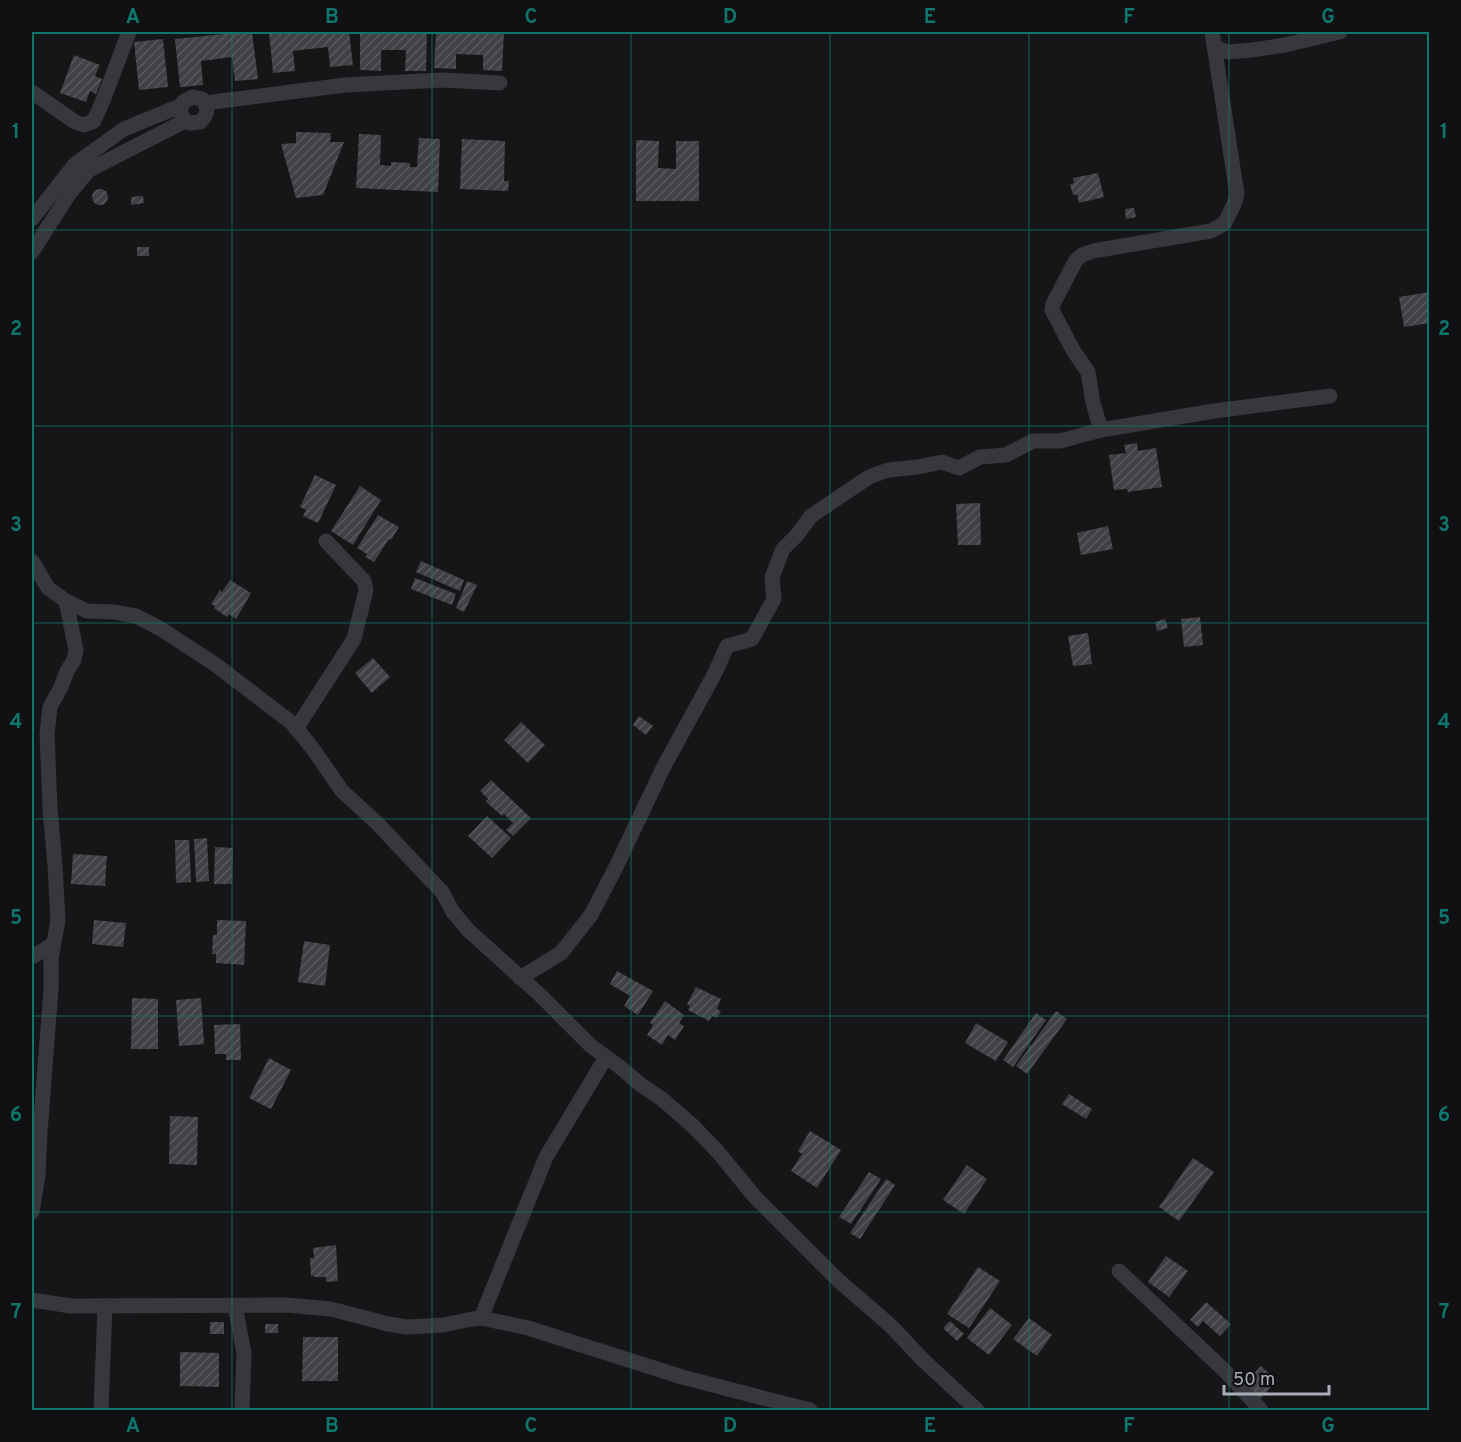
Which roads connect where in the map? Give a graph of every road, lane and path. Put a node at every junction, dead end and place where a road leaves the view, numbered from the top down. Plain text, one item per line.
1 (129, 32) edge
2 (1212, 32) edge
3 (1340, 32) edge
4 (1214, 48) junction
5 (500, 84) dead end
6 (32, 92) edge
7 (205, 103) junction
8 (183, 114) junction
9 (32, 219) edge
10 (32, 252) edge
11 (1330, 396) dead end
12 (1101, 430) junction
13 (326, 542) dead end
14 (32, 561) edge
15 (66, 601) junction
16 (296, 729) junction
17 (53, 944) junction
18 (33, 956) edge
19 (51, 972) junction
20 (520, 978) junction
21 (606, 1057) junction
22 (32, 1212) edge
23 (1119, 1271) dead end
24 (32, 1292) edge
25 (32, 1300) edge
26 (105, 1306) junction
27 (235, 1306) junction
28 (481, 1318) junction
29 (101, 1410) edge
30 (242, 1410) edge
31 (810, 1410) edge
32 (977, 1410) edge
33 (1261, 1410) edge

1 - 6 street
2 - 4 street
3 - 4 street
4 - 12 street
5 - 7 street
7 - 8 street
7 - 8 street
8 - 9 street
8 - 10 street
11 - 12 street
12 - 20 street
13 - 16 street
14 - 15 street
15 - 16 street
15 - 17 street
16 - 20 street
17 - 18 street
17 - 19 street
18 - 19 street
19 - 22 street
20 - 21 street
21 - 28 street
21 - 32 street
23 - 33 street
24 - 25 street
25 - 26 street
26 - 27 street
26 - 29 street
27 - 28 street
27 - 30 street
28 - 31 street

